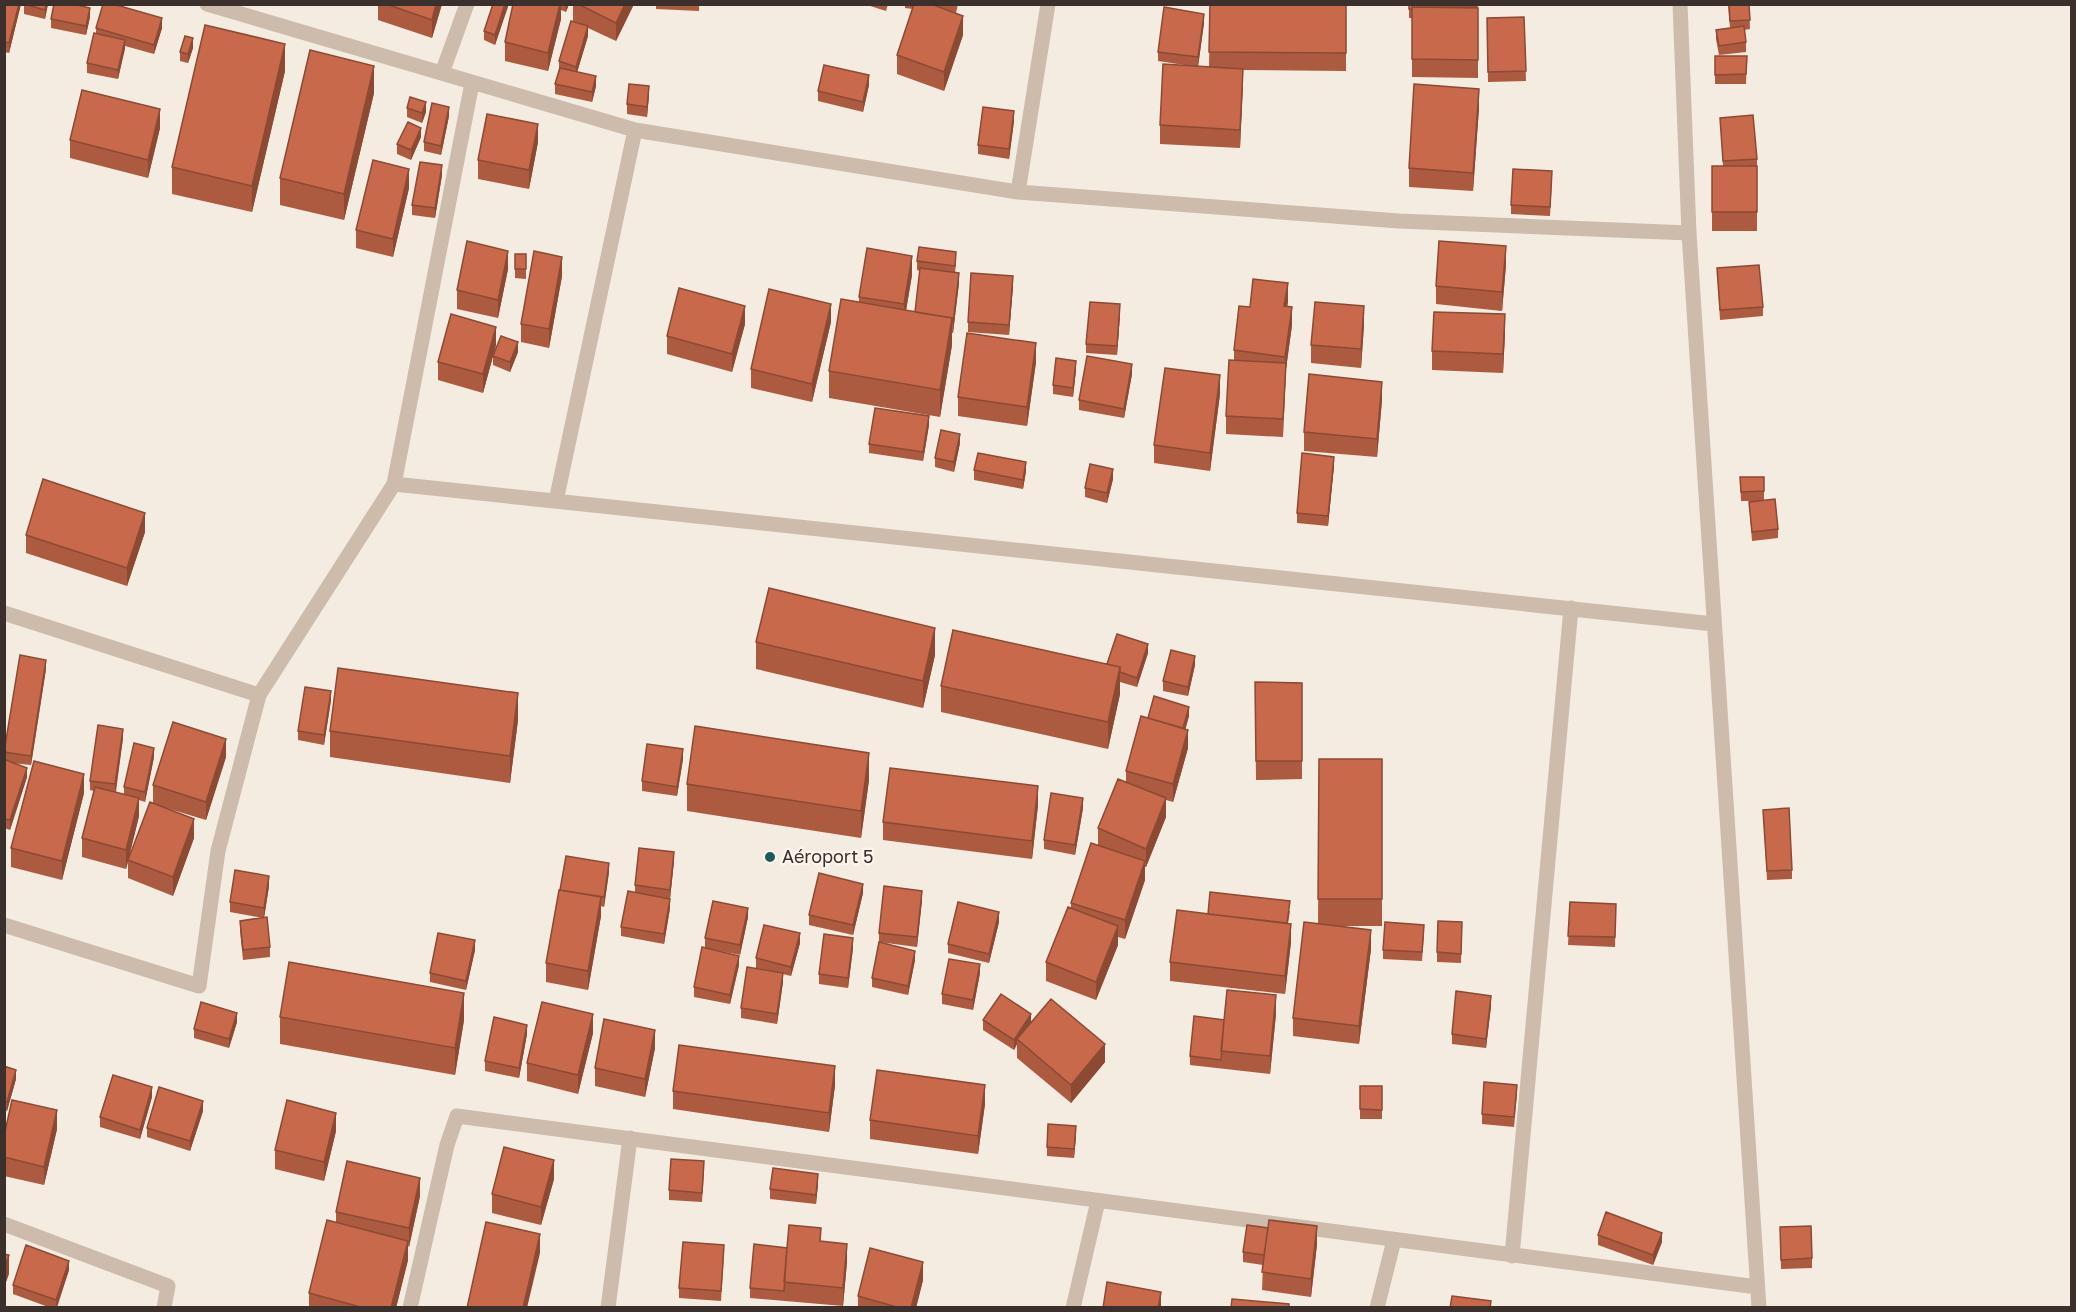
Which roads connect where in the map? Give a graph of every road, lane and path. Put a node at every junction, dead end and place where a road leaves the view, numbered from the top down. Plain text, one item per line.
1 (207, 4) edge
2 (467, 4) edge
3 (1048, 4) edge
4 (1680, 4) edge
5 (442, 73) junction
6 (472, 83) junction
7 (636, 130) junction
8 (1018, 192) junction
9 (1689, 233) junction
10 (394, 484) junction
11 (556, 501) junction
12 (1571, 608) junction
13 (4, 613) edge
14 (1714, 624) junction
15 (259, 695) junction
16 (4, 925) edge
17 (630, 1138) junction
18 (1098, 1201) junction
19 (4, 1224) edge
20 (1394, 1240) junction
21 (1512, 1256) junction
22 (1757, 1287) junction
23 (164, 1308) edge
24 (410, 1308) edge
25 (608, 1308) edge
26 (1072, 1308) edge
27 (1377, 1308) edge
28 (1759, 1308) edge

1 - 5 street
2 - 5 street
3 - 8 street
4 - 9 street
5 - 6 street
6 - 7 street
6 - 10 street
7 - 8 street
7 - 11 street
8 - 9 street
9 - 14 street
10 - 11 street
10 - 15 street
11 - 12 street
12 - 14 street
12 - 21 street
13 - 15 street
14 - 22 street
15 - 16 street
17 - 18 street
17 - 24 street
17 - 25 street
18 - 20 street
18 - 26 street
19 - 23 street
20 - 21 street
20 - 27 street
21 - 22 street
22 - 28 street

